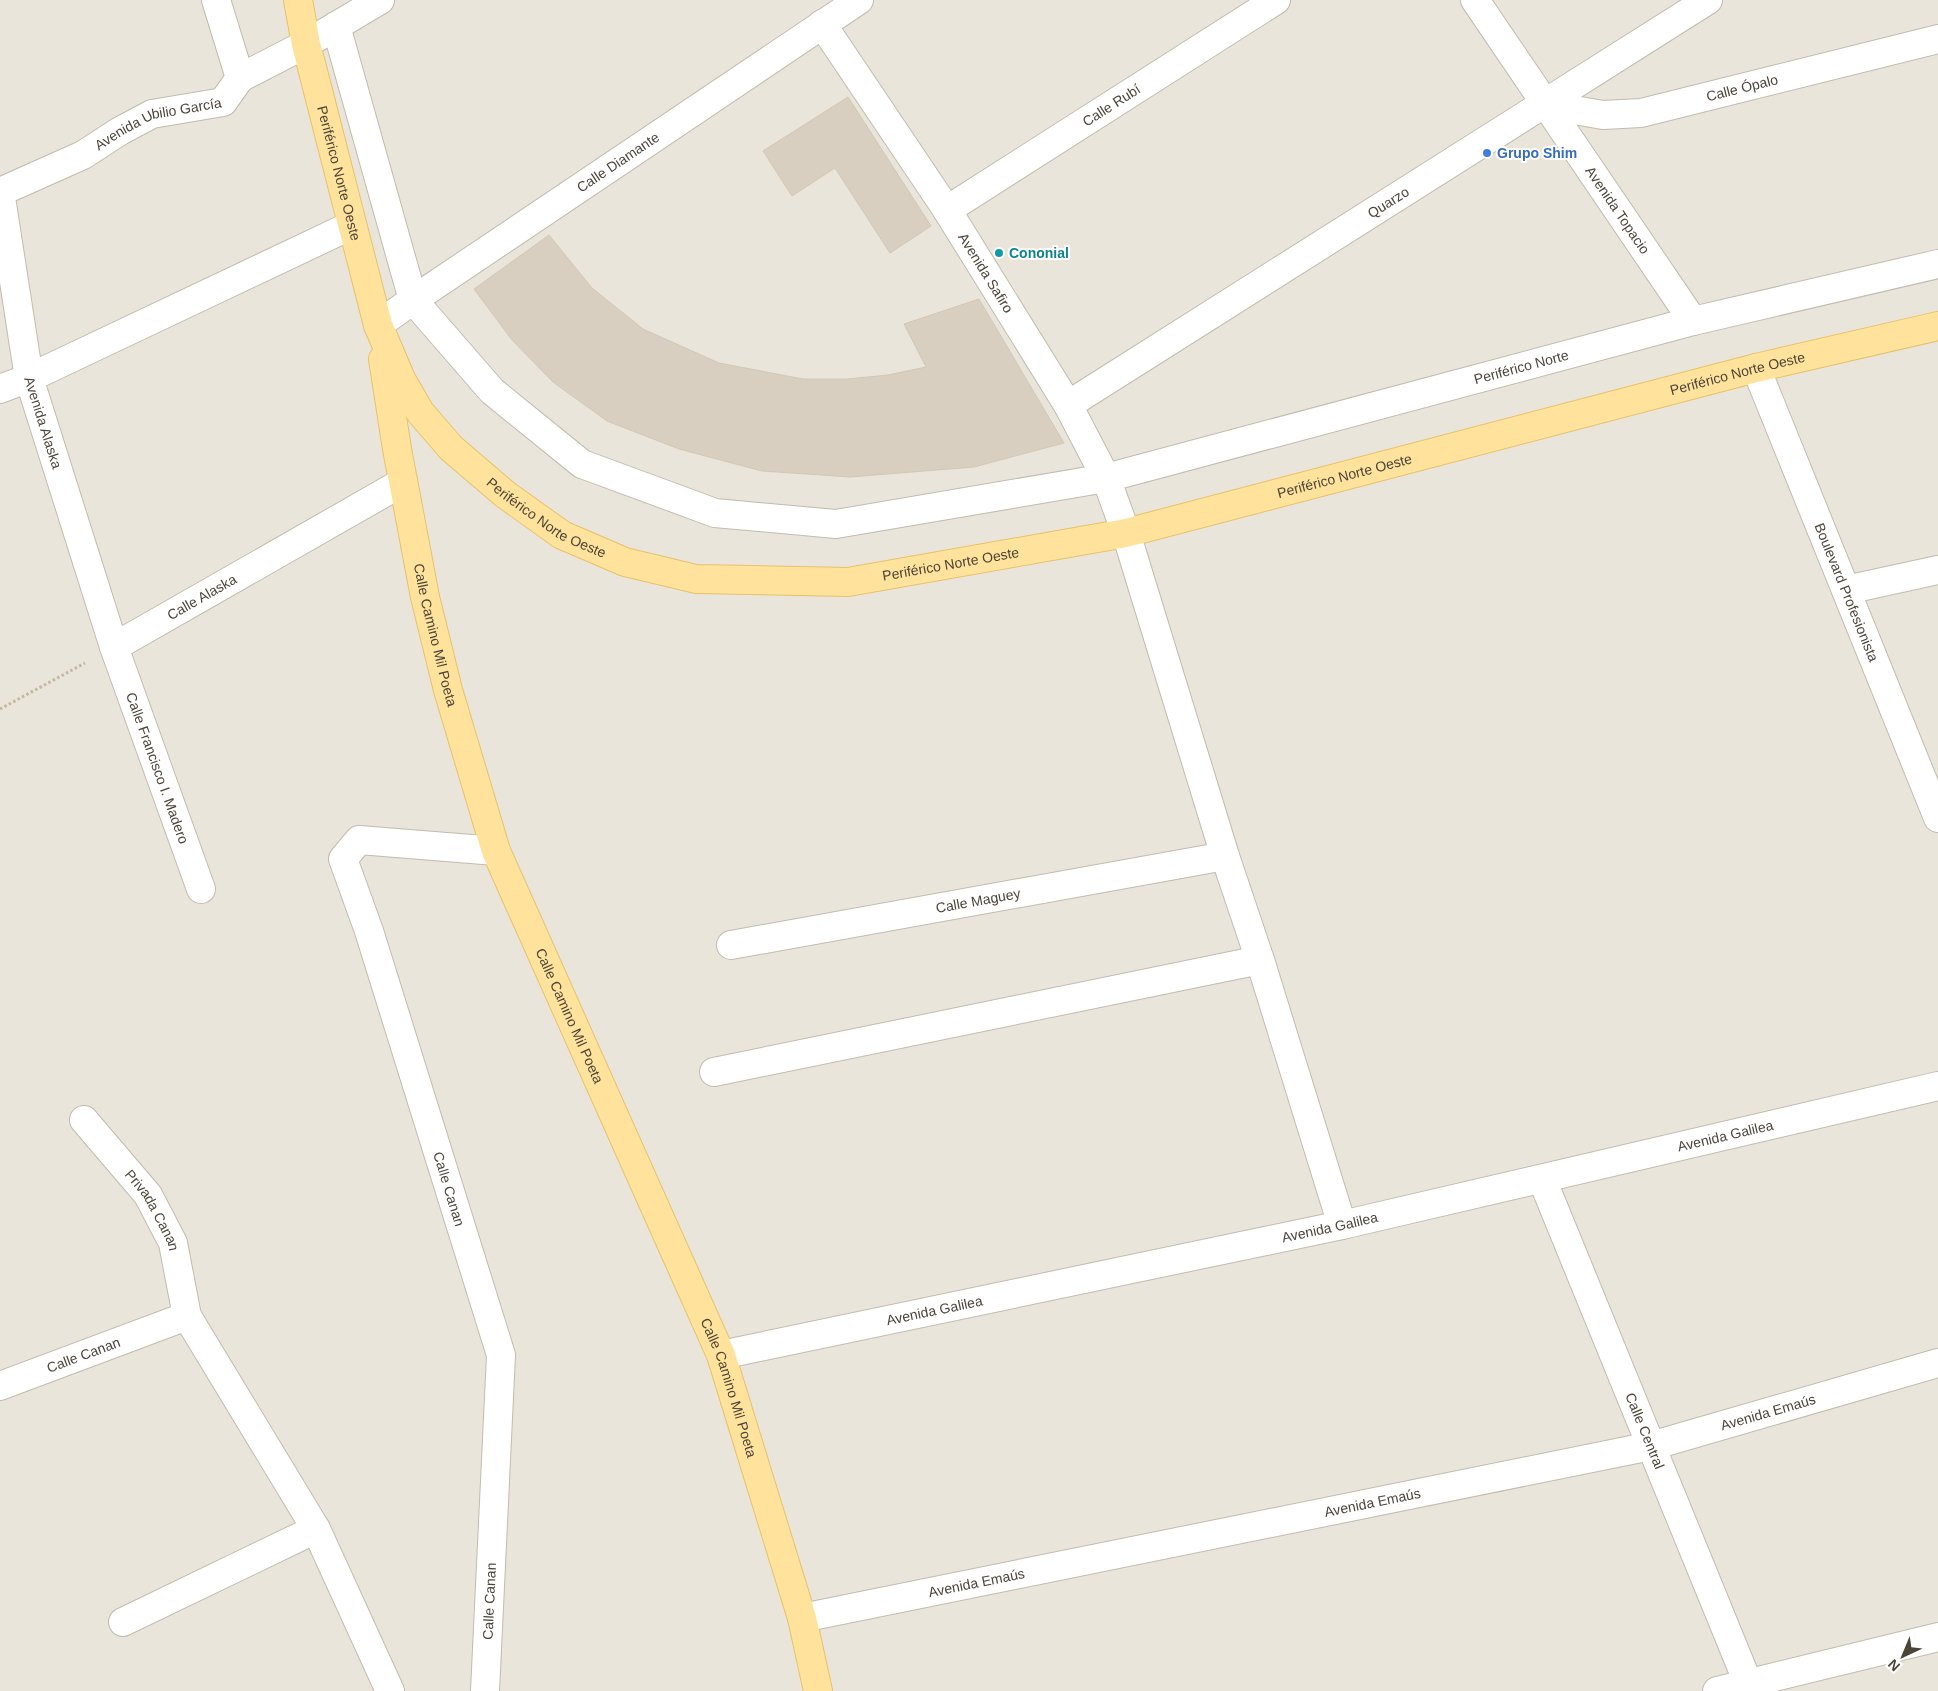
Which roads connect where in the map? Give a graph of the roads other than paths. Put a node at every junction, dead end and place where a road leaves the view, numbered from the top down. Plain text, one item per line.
1 (216, 0) edge
2 (298, 0) edge
3 (380, 0) edge
4 (859, 0) edge
5 (1276, 0) edge
6 (1475, 0) edge
7 (1708, 0) edge
8 (822, 24) junction
9 (336, 26) junction
10 (1938, 39) edge
11 (306, 44) junction
12 (240, 78) junction
13 (1545, 105) junction
14 (0, 191) edge
15 (947, 210) junction
16 (352, 225) junction
17 (1938, 264) edge
18 (413, 300) junction
19 (1693, 321) junction
20 (378, 325) junction
21 (1938, 326) edge
22 (1756, 368) junction
23 (29, 378) junction
24 (0, 389) edge
25 (1068, 405) junction
26 (1106, 478) junction
27 (403, 482) junction
28 (1126, 533) junction
29 (1938, 570) edge
30 (1846, 590) junction
31 (114, 647) junction
32 (1938, 818) edge
33 (496, 851) junction
34 (1225, 856) junction
35 (201, 888) dead end
36 (731, 945) dead end
37 (1260, 960) junction
38 (714, 1072) dead end
39 (1938, 1086) edge
40 (84, 1120) dead end
41 (1542, 1179) junction
42 (1342, 1225) junction
43 (187, 1316) junction
44 (721, 1355) junction
45 (1938, 1363) edge
46 (0, 1386) edge
47 (1651, 1446) junction
48 (316, 1529) junction
49 (802, 1618) junction
50 (123, 1622) dead end
51 (1938, 1637) edge
52 (1748, 1683) junction
53 (390, 1691) edge
54 (485, 1691) edge
55 (818, 1691) edge
56 (1717, 1691) edge

1 - 12 street
2 - 11 main road, Periférico Norte Oeste
3 - 9 street, Avenida Ubilio García
4 - 8 street, Calle Diamante
5 - 15 street, Calle Rubí
6 - 13 street, Avenida Topacio
7 - 13 street, Quarzo
8 - 15 street, Avenida Safiro
8 - 18 street, Calle Diamante
9 - 11 street, Avenida Ubilio García
9 - 18 street
10 - 13 street, Calle Ópalo
11 - 12 street, Avenida Ubilio García
11 - 16 main road, Periférico Norte Oeste
12 - 14 street, Avenida Ubilio García
13 - 19 street, Avenida Topacio
13 - 25 street, Quarzo
14 - 23 street, Avenida Alaska
15 - 25 street, Avenida Safiro
16 - 20 main road, Periférico Norte Oeste
16 - 23 street
17 - 19 street, Periférico Norte
18 - 20 street, Calle Diamante
18 - 26 street, Periférico Norte
19 - 26 street, Periférico Norte
20 - 27 main road, Calle Camino Mil Poeta
20 - 28 main road, Periférico Norte Oeste
21 - 22 main road, Periférico Norte Oeste
22 - 28 main road, Periférico Norte Oeste
22 - 30 street, Boulevard Profesionista
23 - 24 street
23 - 31 street, Avenida Alaska
25 - 26 street, Avenida Safiro
26 - 28 street, Avenida Safiro
27 - 31 street, Calle Alaska
27 - 33 main road, Calle Camino Mil Poeta
28 - 34 street, Avenida Safiro
29 - 30 street
30 - 32 street, Boulevard Profesionista
31 - 35 street, Calle Francisco I. Madero
33 - 44 main road, Calle Camino Mil Poeta
33 - 54 street, Calle Canan
34 - 36 street, Calle Maguey
34 - 37 street, Avenida Safiro
37 - 38 street
37 - 42 street, Avenida Safiro
39 - 41 street, Avenida Galilea
40 - 43 street, Privada Canan
41 - 42 street, Avenida Galilea
41 - 47 street, Calle Central
42 - 44 street, Avenida Galilea
43 - 46 street, Calle Canan
43 - 48 street
44 - 49 main road, Calle Camino Mil Poeta
45 - 47 street, Avenida Emaús
47 - 49 street, Avenida Emaús
47 - 52 street, Calle Central
48 - 50 street
48 - 53 street
49 - 55 main road, Calle Camino Mil Poeta
51 - 52 street
52 - 56 street

